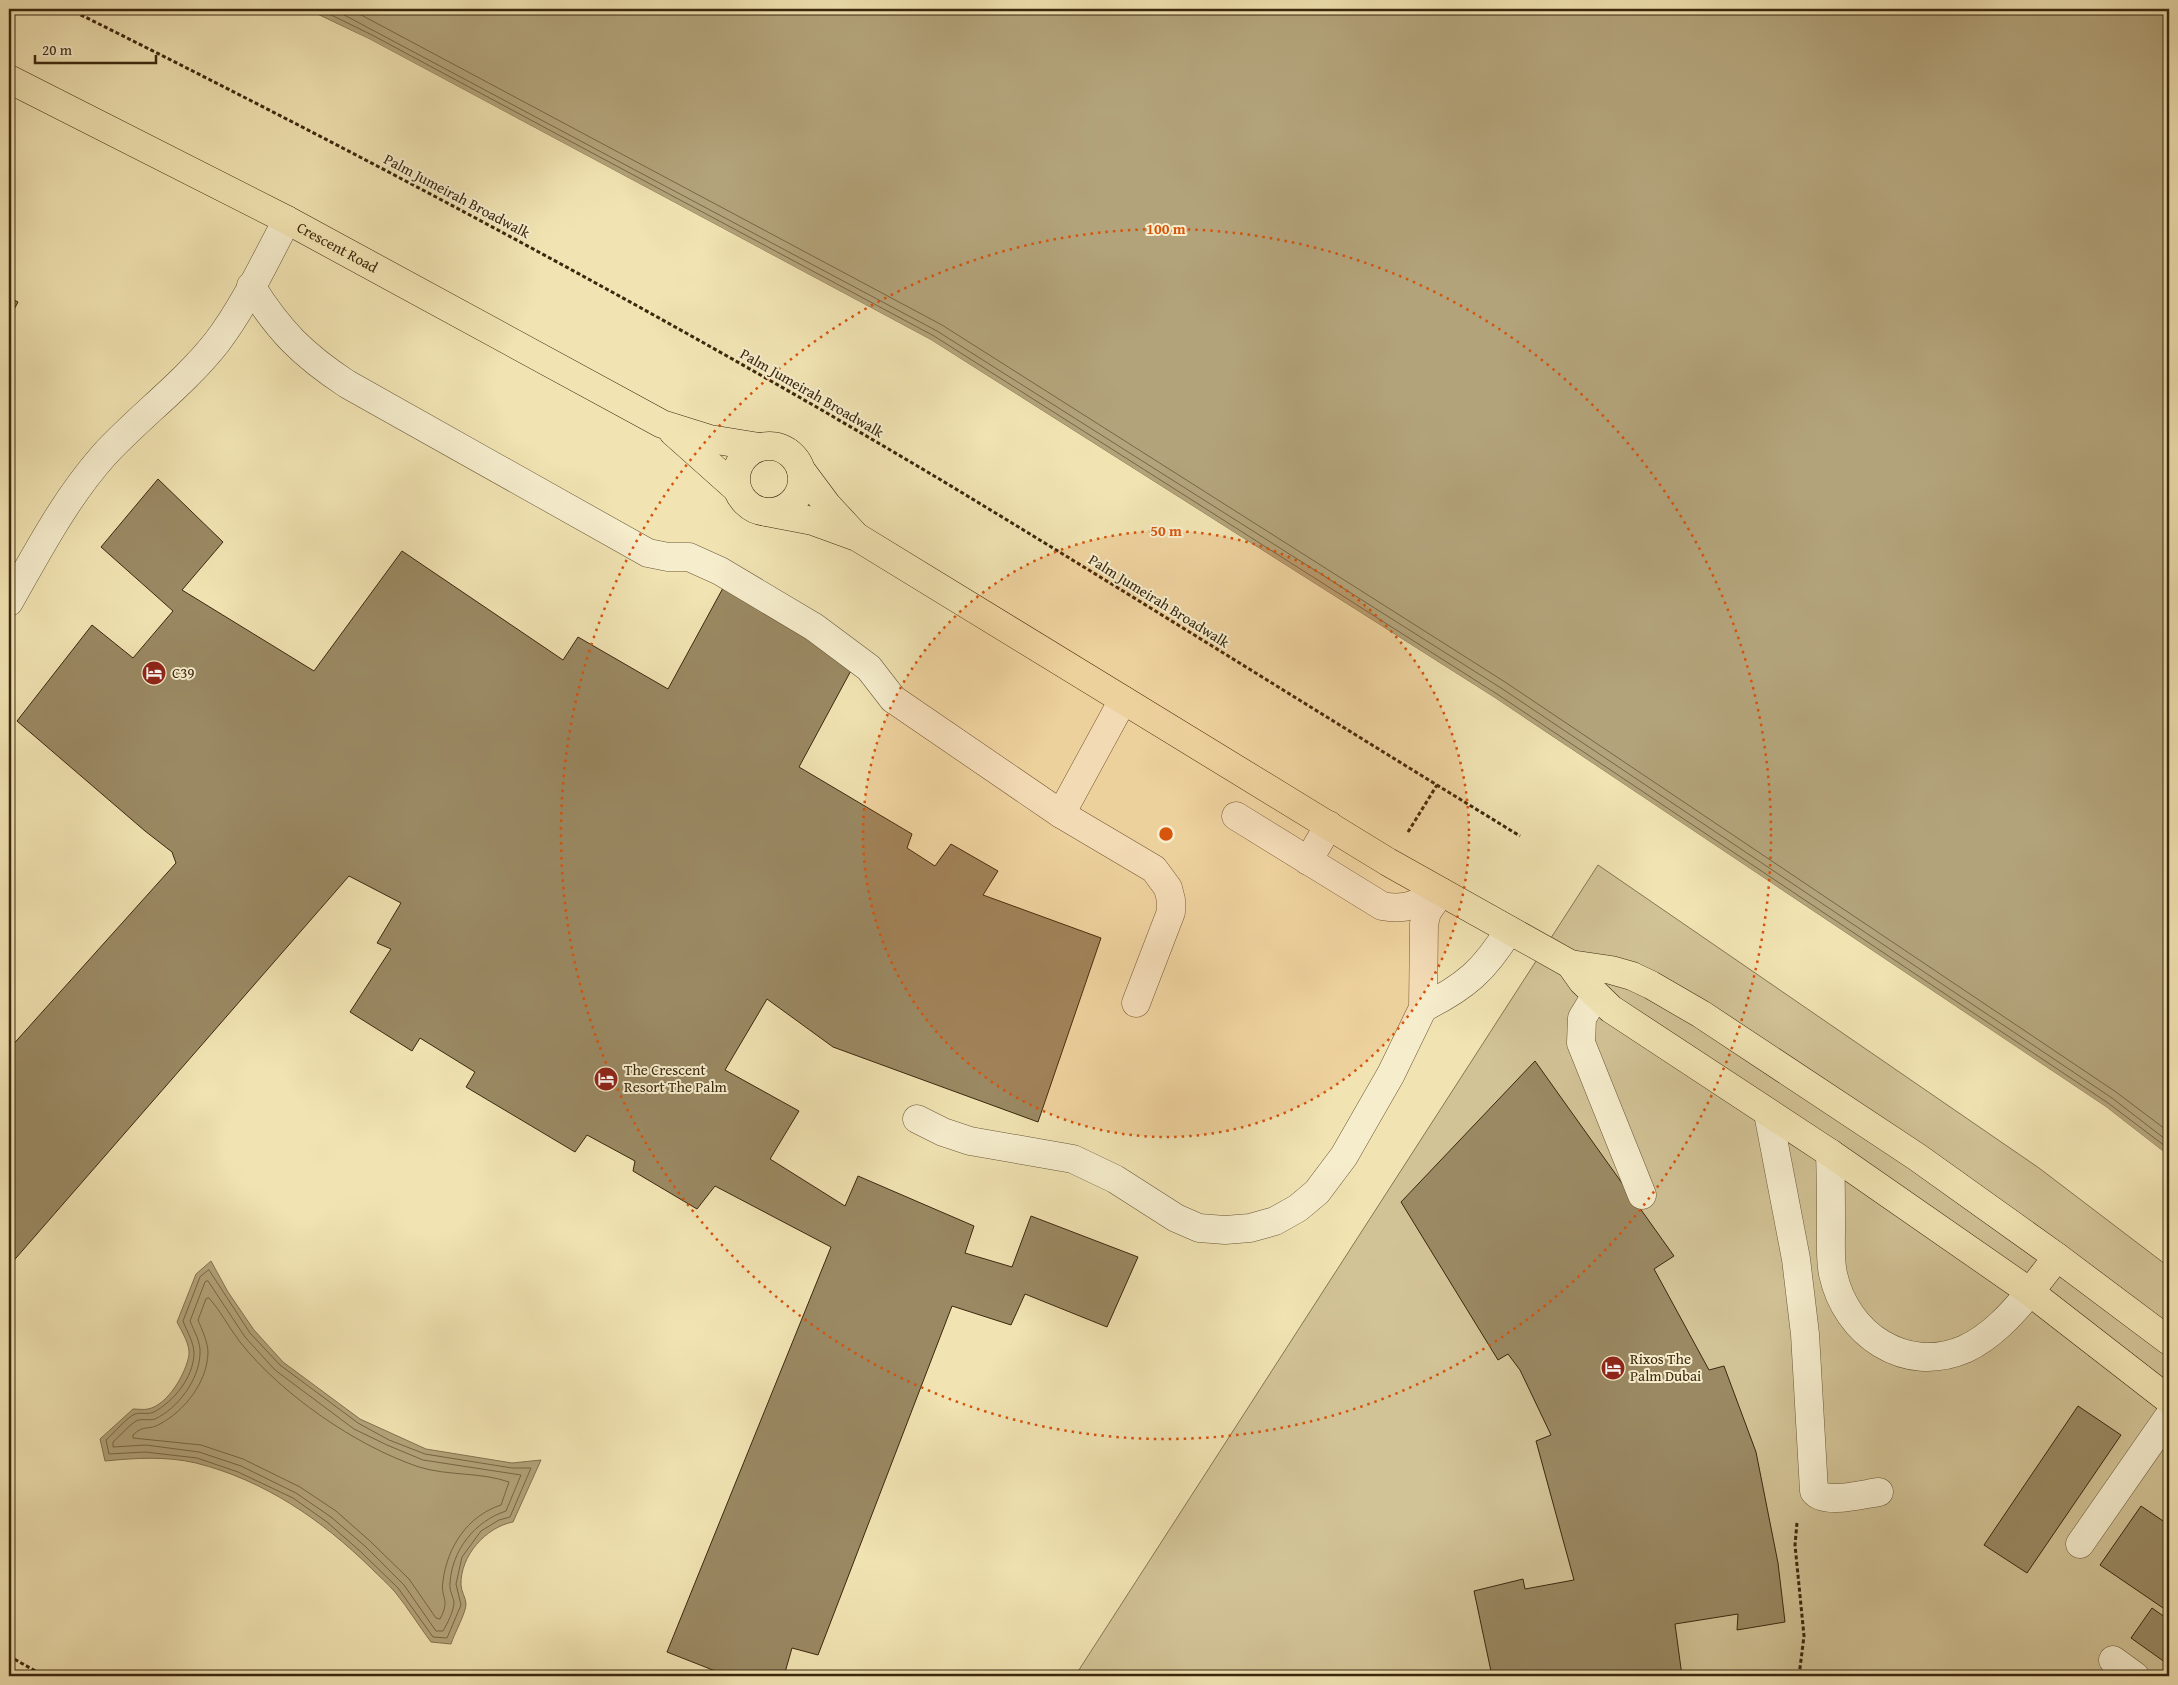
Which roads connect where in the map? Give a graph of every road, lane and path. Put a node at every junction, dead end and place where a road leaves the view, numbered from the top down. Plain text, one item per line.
1 (70, 9) edge
2 (9, 79) edge
3 (287, 220) junction
4 (251, 286) junction
5 (662, 424) junction
6 (759, 448) junction
7 (801, 470) junction
8 (737, 489) junction
9 (766, 512) junction
10 (858, 537) junction
11 (9, 602) edge
12 (1122, 700) junction
13 (1437, 785) junction
14 (1061, 814) junction
15 (1236, 816) dead end
16 (1329, 825) junction
17 (1520, 836) dead end
18 (1308, 861) junction
19 (1388, 862) junction
20 (1438, 891) junction
21 (1509, 930) junction
22 (1570, 964) junction
23 (1596, 996) junction
24 (1136, 1003) dead end
25 (1422, 1008) junction
26 (1768, 1113) junction
27 (917, 1119) dead end
28 (1830, 1153) junction
29 (1642, 1195) dead end
30 (2057, 1257) junction
31 (2030, 1292) junction
32 (2169, 1341) edge
33 (2169, 1400) edge
34 (2169, 1416) edge
35 (1814, 1491) junction
36 (1878, 1492) dead end
37 (2080, 1544) dead end
38 (9, 1656) edge
39 (2113, 1660) dead end
40 (44, 1676) edge
41 (1799, 1676) edge
42 (2136, 1676) edge

1 - 13 path, Palm Jumeirah Broadwalk
2 - 3 main road, Crescent Road
3 - 4 lane
3 - 5 main road, Crescent Road
4 - 11 lane
4 - 14 lane
5 - 6 main road
5 - 8 main road
6 - 7 main road
6 - 8 main road
7 - 9 main road
7 - 10 main road
8 - 9 main road
9 - 10 main road
10 - 12 main road
12 - 14 lane
12 - 16 main road
13 - 17 path, Palm Jumeirah Broadwalk
13 - 19 path
14 - 24 lane
15 - 18 lane
16 - 18 lane
16 - 19 main road
18 - 20 lane
19 - 20 main road
20 - 21 main road
20 - 25 lane
21 - 22 main road
21 - 25 lane
22 - 23 main road
22 - 30 main road
23 - 26 main road
23 - 29 lane
25 - 27 lane
26 - 28 main road
26 - 35 lane
28 - 31 main road
28 - 31 lane
30 - 31 main road
30 - 32 main road
31 - 33 main road
34 - 37 lane
35 - 36 lane
35 - 41 path
38 - 40 path
39 - 42 lane

